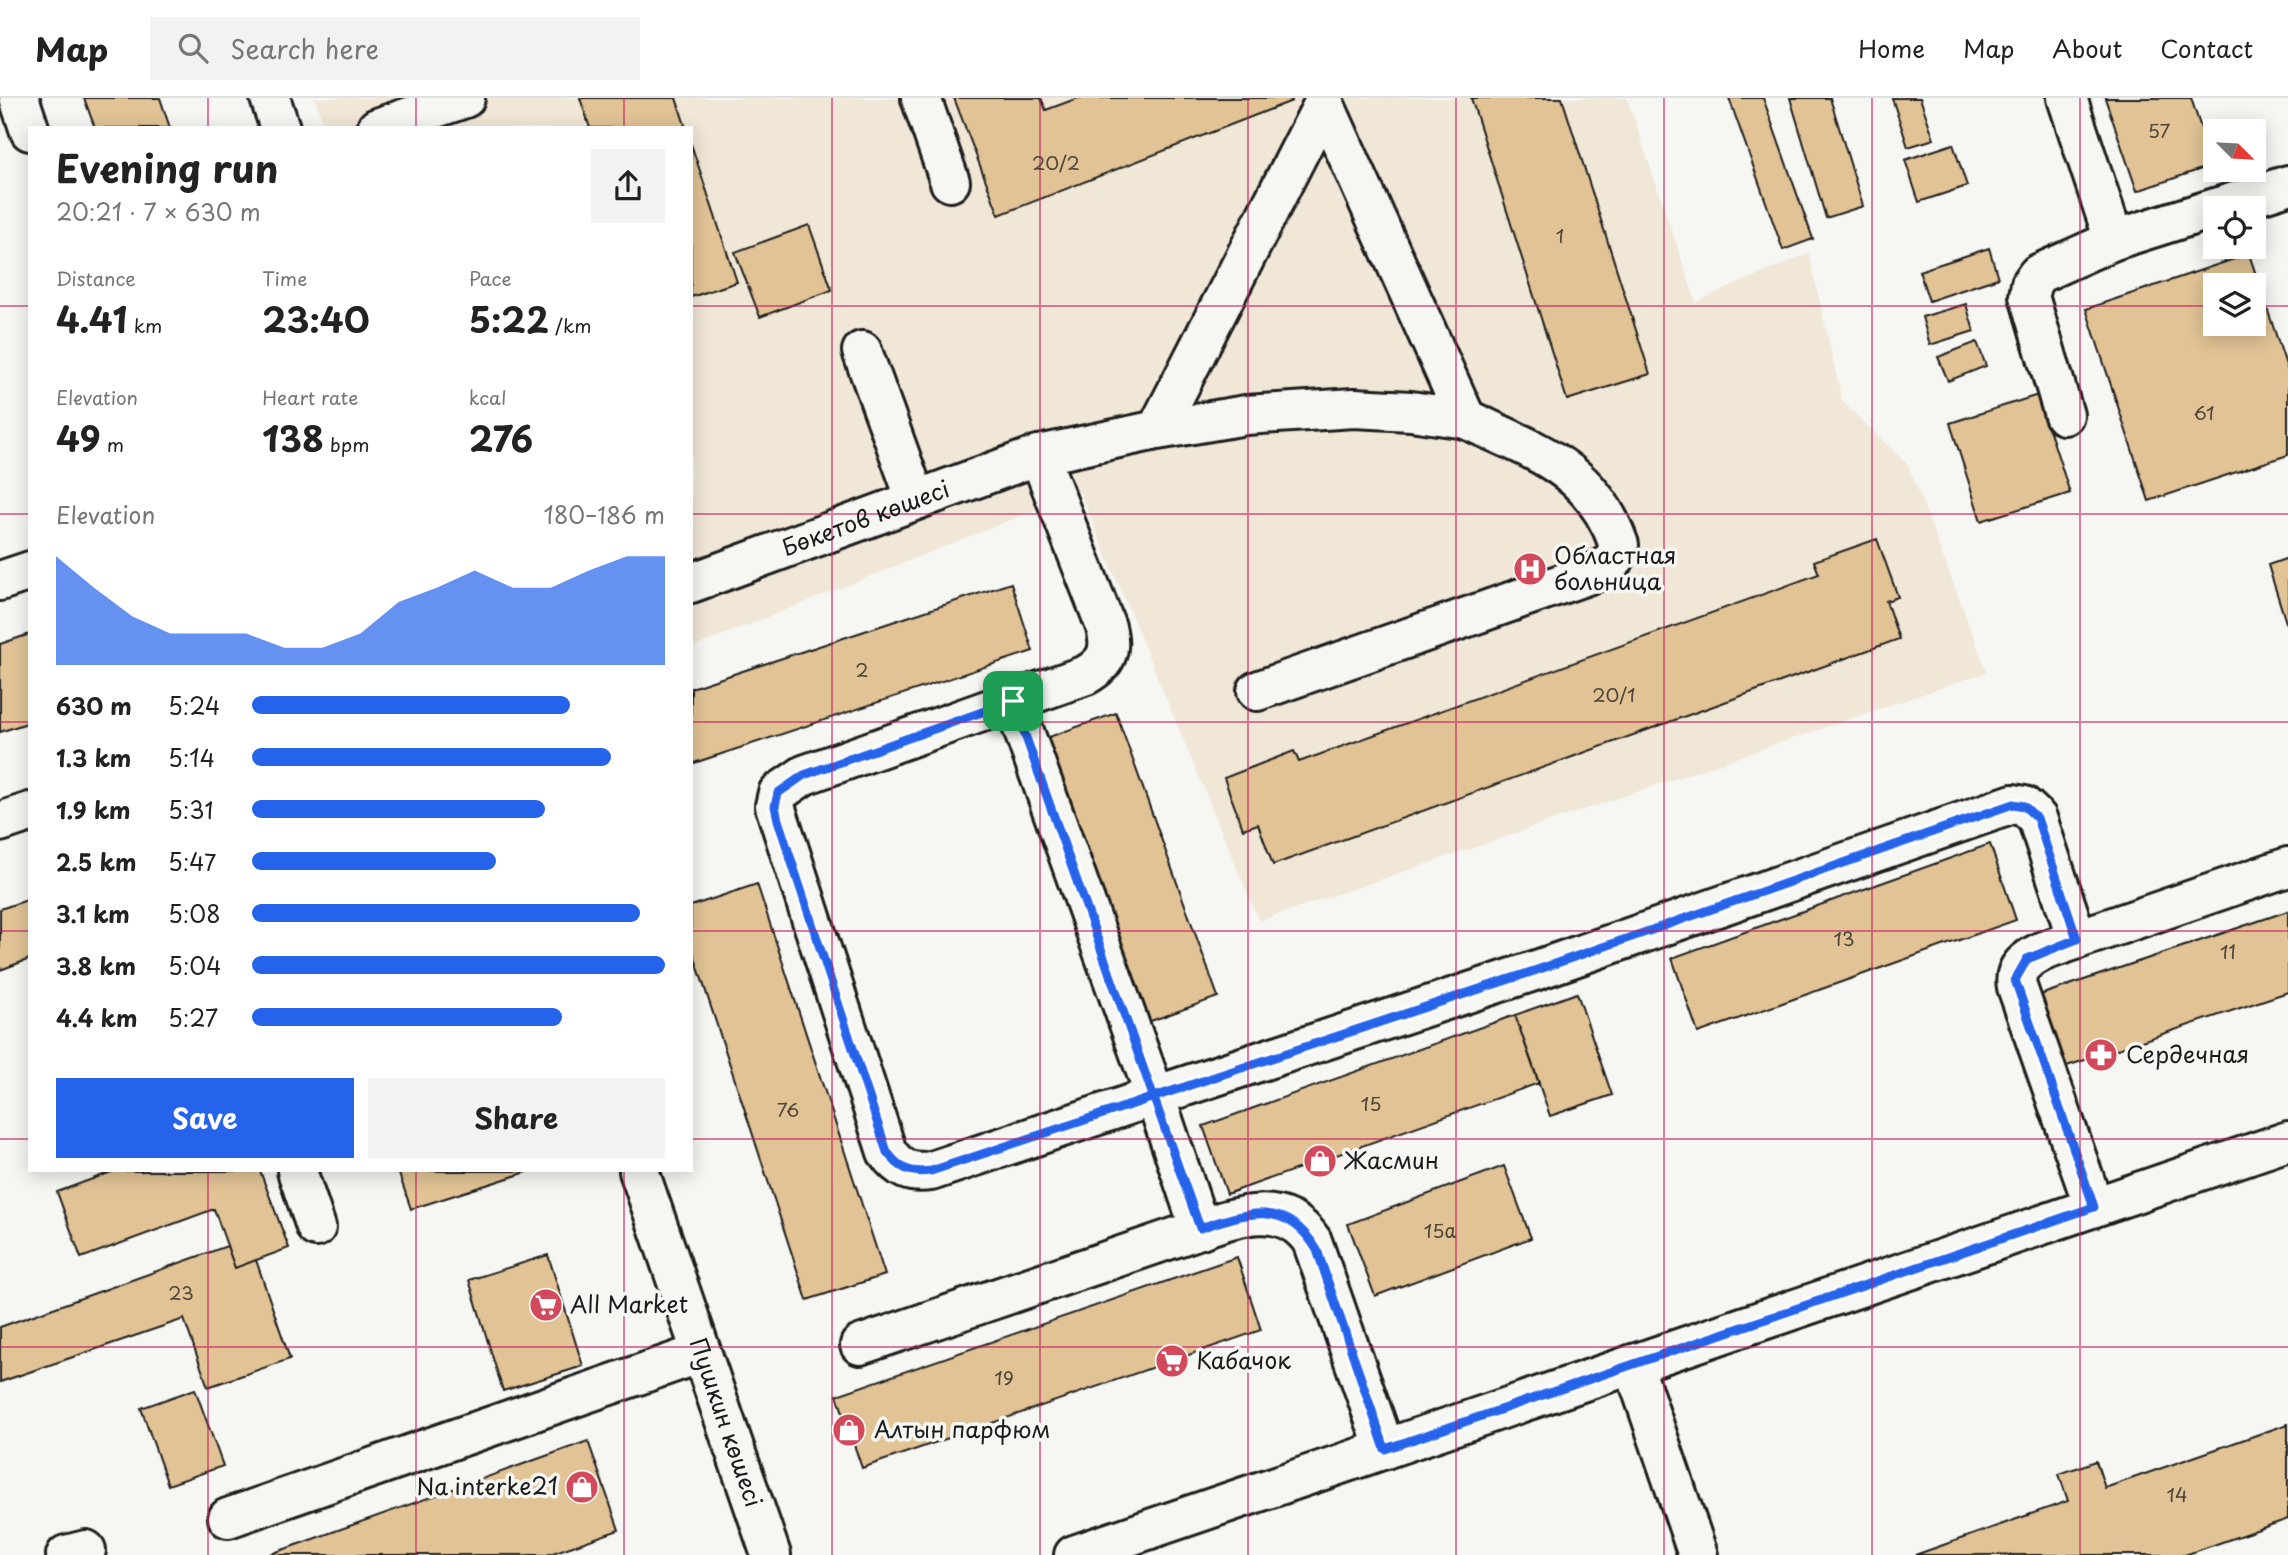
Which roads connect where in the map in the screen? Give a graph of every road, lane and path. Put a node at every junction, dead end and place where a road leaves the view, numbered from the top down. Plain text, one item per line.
1 (19, 98) edge
2 (270, 98) edge
3 (465, 98) edge
4 (921, 98) edge
5 (2067, 98) edge
6 (1324, 101) edge
7 (28, 126) edge
8 (279, 126) edge
9 (383, 126) edge
10 (950, 182) dead end
11 (2288, 185) edge
12 (2114, 240) junction
13 (862, 351) dead end
14 (2064, 415) dead end
15 (1466, 419) junction
16 (1157, 430) junction
17 (1039, 455) junction
18 (916, 500) junction
19 (28, 572) edge
20 (0, 581) edge
21 (693, 582) edge
22 (1257, 691) dead end
23 (1013, 701) junction
24 (28, 813) edge
25 (0, 822) edge
26 (2288, 867) edge
27 (2077, 939) junction
28 (1155, 1096) junction
29 (2288, 1141) edge
30 (297, 1172) edge
31 (639, 1172) edge
32 (2094, 1207) junction
33 (316, 1227) dead end
34 (1200, 1228) junction
35 (860, 1345) dead end
36 (701, 1353) junction
37 (1633, 1364) junction
38 (1385, 1449) junction
39 (228, 1518) dead end
40 (771, 1555) edge
41 (1074, 1555) edge
42 (1698, 1555) edge

1 - 7 street
2 - 8 street
3 - 9 street
4 - 10 street
5 - 12 street
6 - 15 street
6 - 16 street
11 - 12 street
12 - 14 street
13 - 18 street
15 - 16 street, Бөкетов көшесі
15 - 22 street, Бөкетов көшесі
16 - 17 street, Бөкетов көшесі
17 - 18 street, Бөкетов көшесі
17 - 23 street
18 - 21 street, Бөкетов көшесі
19 - 20 street
23 - 28 street
23 - 28 street
24 - 25 street
26 - 27 street
27 - 28 street
27 - 32 street
28 - 34 street
29 - 32 street
30 - 33 street
31 - 36 street, Пушкин көшесі
32 - 37 street
34 - 35 street
34 - 38 street
36 - 39 street
36 - 40 street, Пушкин көшесі
37 - 38 street
37 - 42 street
38 - 41 street

